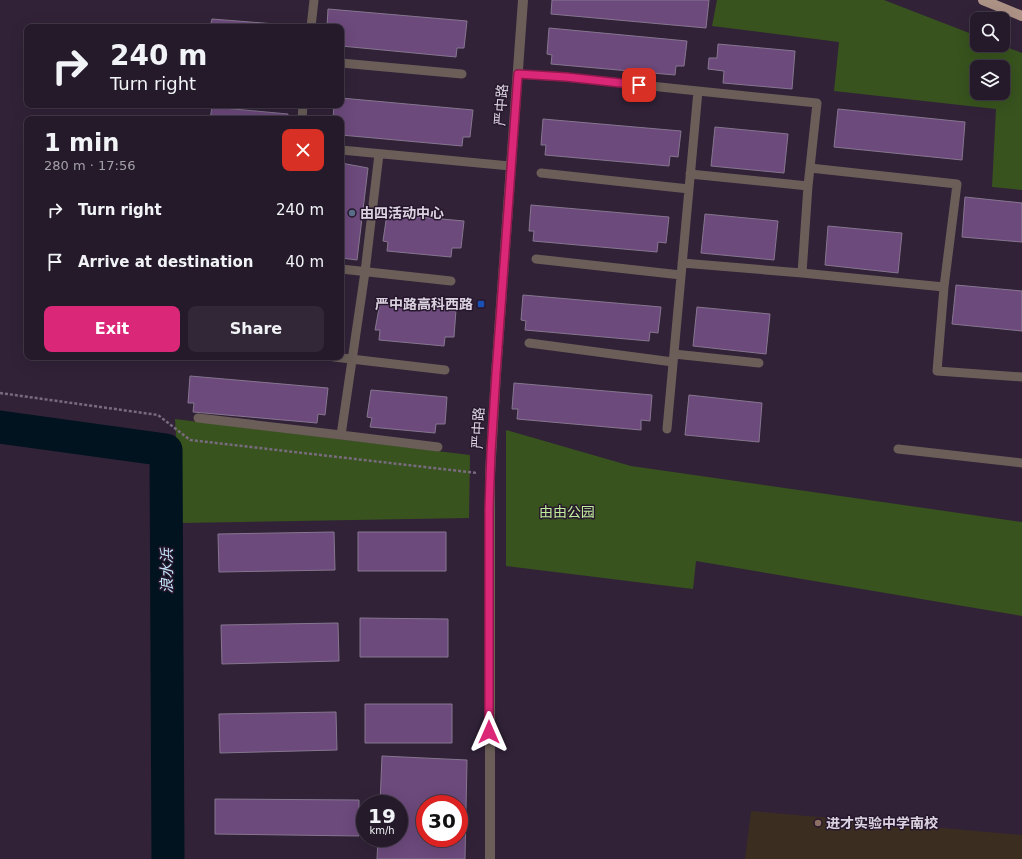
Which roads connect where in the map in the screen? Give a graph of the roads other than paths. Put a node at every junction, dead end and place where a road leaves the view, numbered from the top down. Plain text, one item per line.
1 (312, 0) edge
2 (523, 0) edge
3 (983, 0) edge
4 (1022, 16) edge
5 (311, 24) edge
6 (344, 63) edge
7 (462, 74) dead end
8 (518, 74) junction
9 (698, 91) junction
10 (344, 150) edge
11 (378, 154) junction
12 (511, 166) junction
13 (810, 168) junction
14 (541, 173) dead end
15 (690, 174) junction
16 (808, 186) junction
17 (689, 189) junction
18 (536, 259) dead end
19 (682, 263) junction
20 (344, 269) edge
21 (365, 272) junction
22 (802, 273) junction
23 (681, 275) junction
24 (452, 281) dead end
25 (944, 287) junction
26 (529, 343) dead end
27 (344, 358) edge
28 (674, 358) junction
29 (351, 359) junction
30 (759, 363) dead end
31 (445, 370) dead end
32 (1022, 377) edge
33 (198, 418) dead end
34 (667, 429) dead end
35 (341, 435) junction
36 (438, 448) dead end
37 (898, 449) dead end
38 (1022, 463) edge
39 (490, 859) edge

1 - 5 lane
2 - 8 street, 严中路
3 - 4 main road
6 - 7 lane
8 - 9 lane
8 - 12 street, 严中路
9 - 13 lane
9 - 15 lane
10 - 11 lane
11 - 12 lane
11 - 21 lane
12 - 39 street, 严中路
13 - 16 lane
13 - 25 lane
14 - 17 lane
15 - 16 lane
15 - 17 lane
16 - 22 lane
17 - 19 lane
18 - 23 lane
19 - 22 lane
19 - 23 lane
20 - 21 lane
21 - 24 lane
21 - 29 lane
22 - 25 lane
23 - 28 lane
25 - 32 lane
26 - 28 lane
27 - 29 lane
28 - 30 lane
28 - 34 lane
29 - 31 lane
29 - 35 lane
33 - 35 lane
35 - 36 lane
37 - 38 lane

